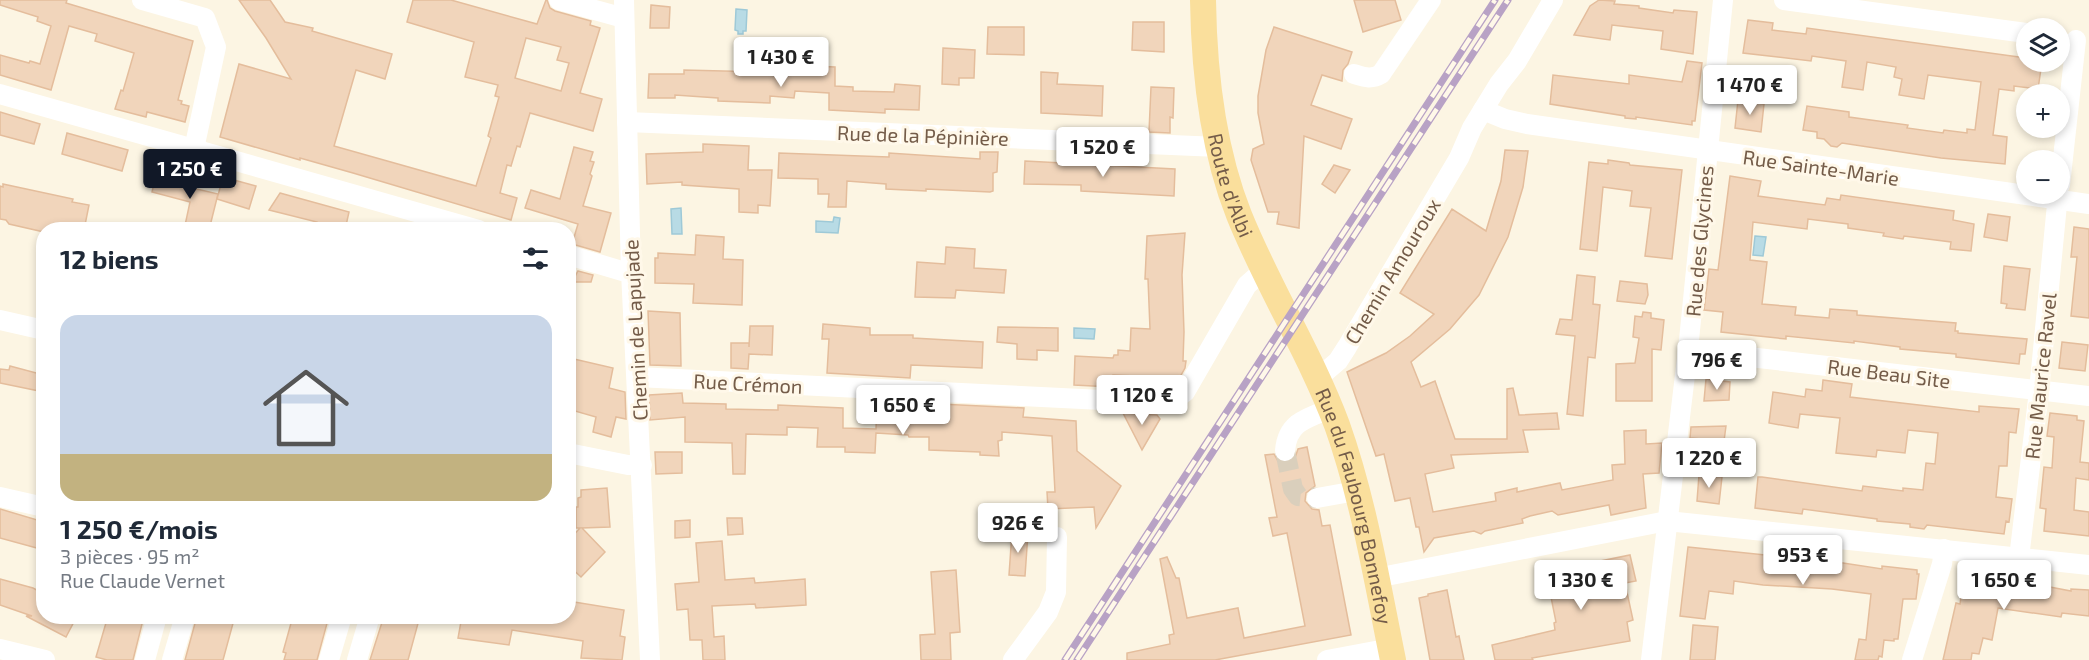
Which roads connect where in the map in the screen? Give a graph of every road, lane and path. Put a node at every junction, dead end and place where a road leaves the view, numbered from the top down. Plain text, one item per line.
1 (142, 0) edge
2 (559, 0) edge
3 (1203, 0) edge
4 (1431, 0) edge
5 (1553, 0) edge
6 (1723, 0) edge
7 (1784, 0) edge
8 (624, 9) edge
9 (2016, 32) edge
10 (2075, 40) edge
11 (1354, 74) dead end
12 (0, 94) edge
13 (1490, 112) junction
14 (627, 122) junction
15 (1219, 147) junction
16 (194, 148) junction
17 (2063, 150) edge
18 (1707, 151) junction
19 (2016, 188) edge
20 (2070, 197) edge
21 (2057, 204) edge
22 (2089, 204) edge
23 (451, 222) edge
24 (576, 257) edge
25 (631, 272) junction
26 (1269, 280) junction
27 (0, 320) edge
28 (36, 328) edge
29 (1303, 349) joint
30 (1688, 350) junction
31 (637, 378) junction
32 (1317, 379) junction
33 (2039, 391) junction
34 (2089, 396) edge
35 (1330, 410) junction
36 (1285, 451) tunnel mouth
37 (576, 455) edge
38 (642, 465) junction
39 (1356, 491) junction
40 (0, 497) edge
41 (1317, 498) tunnel mouth
42 (36, 505) edge
43 (1667, 521) junction
44 (1057, 537) dead end
45 (1944, 549) junction
46 (2019, 558) junction
47 (2089, 565) edge
48 (1376, 578) junction
49 (155, 624) edge
50 (182, 624) edge
51 (340, 624) edge
52 (368, 624) edge
53 (0, 649) edge
54 (1392, 654) edge
55 (45, 660) edge
56 (145, 660) edge
57 (172, 660) edge
58 (329, 660) edge
59 (357, 660) edge
60 (651, 660) edge
61 (1013, 660) edge
62 (1327, 660) edge
63 (1651, 660) edge
64 (1912, 660) edge

1 - 16 street
2 - 8 street
3 - 15 main road, Route d'Albi
4 - 11 street
5 - 13 street, Chemin Amouroux
6 - 18 street, Rue des Glycines
7 - 9 street
8 - 14 street, Chemin de Lapujade
10 - 17 street, Rue Maurice Ravel
12 - 16 street
13 - 18 street, Rue Sainte-Marie
13 - 32 street, Chemin Amouroux
14 - 15 street, Rue de la Pépinière
14 - 25 street, Chemin de Lapujade
15 - 26 main road, Route d'Albi
16 - 23 street
18 - 19 street, Rue Sainte-Marie
18 - 30 street, Rue des Glycines
20 - 22 street, Rue Sainte-Marie
21 - 33 street, Rue Maurice Ravel
24 - 25 street
25 - 31 street, Chemin de Lapujade
26 - 29 main road, Route d'Albi
26 - 31 street, Rue Crémon
27 - 28 street
29 - 32 main road, Rue du Faubourg Bonnefoy
30 - 33 street, Rue Beau Site
30 - 43 street, Rue des Glycines
31 - 38 street, Chemin de Lapujade
32 - 35 main road, Rue du Faubourg Bonnefoy
33 - 34 street, Rue Beau Site
33 - 46 street, Rue Maurice Ravel
35 - 36 street
35 - 39 main road, Rue du Faubourg Bonnefoy
37 - 38 street
38 - 60 street, Chemin de Lapujade
39 - 41 street
39 - 48 main road, Rue du Faubourg Bonnefoy
40 - 42 street
43 - 45 street
43 - 48 street
43 - 63 street, Rue des Glycines
44 - 61 street
45 - 46 street
45 - 64 street
46 - 47 street
48 - 54 main road, Rue du Faubourg Bonnefoy
49 - 56 street
50 - 57 street
51 - 58 street
52 - 59 street
53 - 55 street
54 - 62 street

